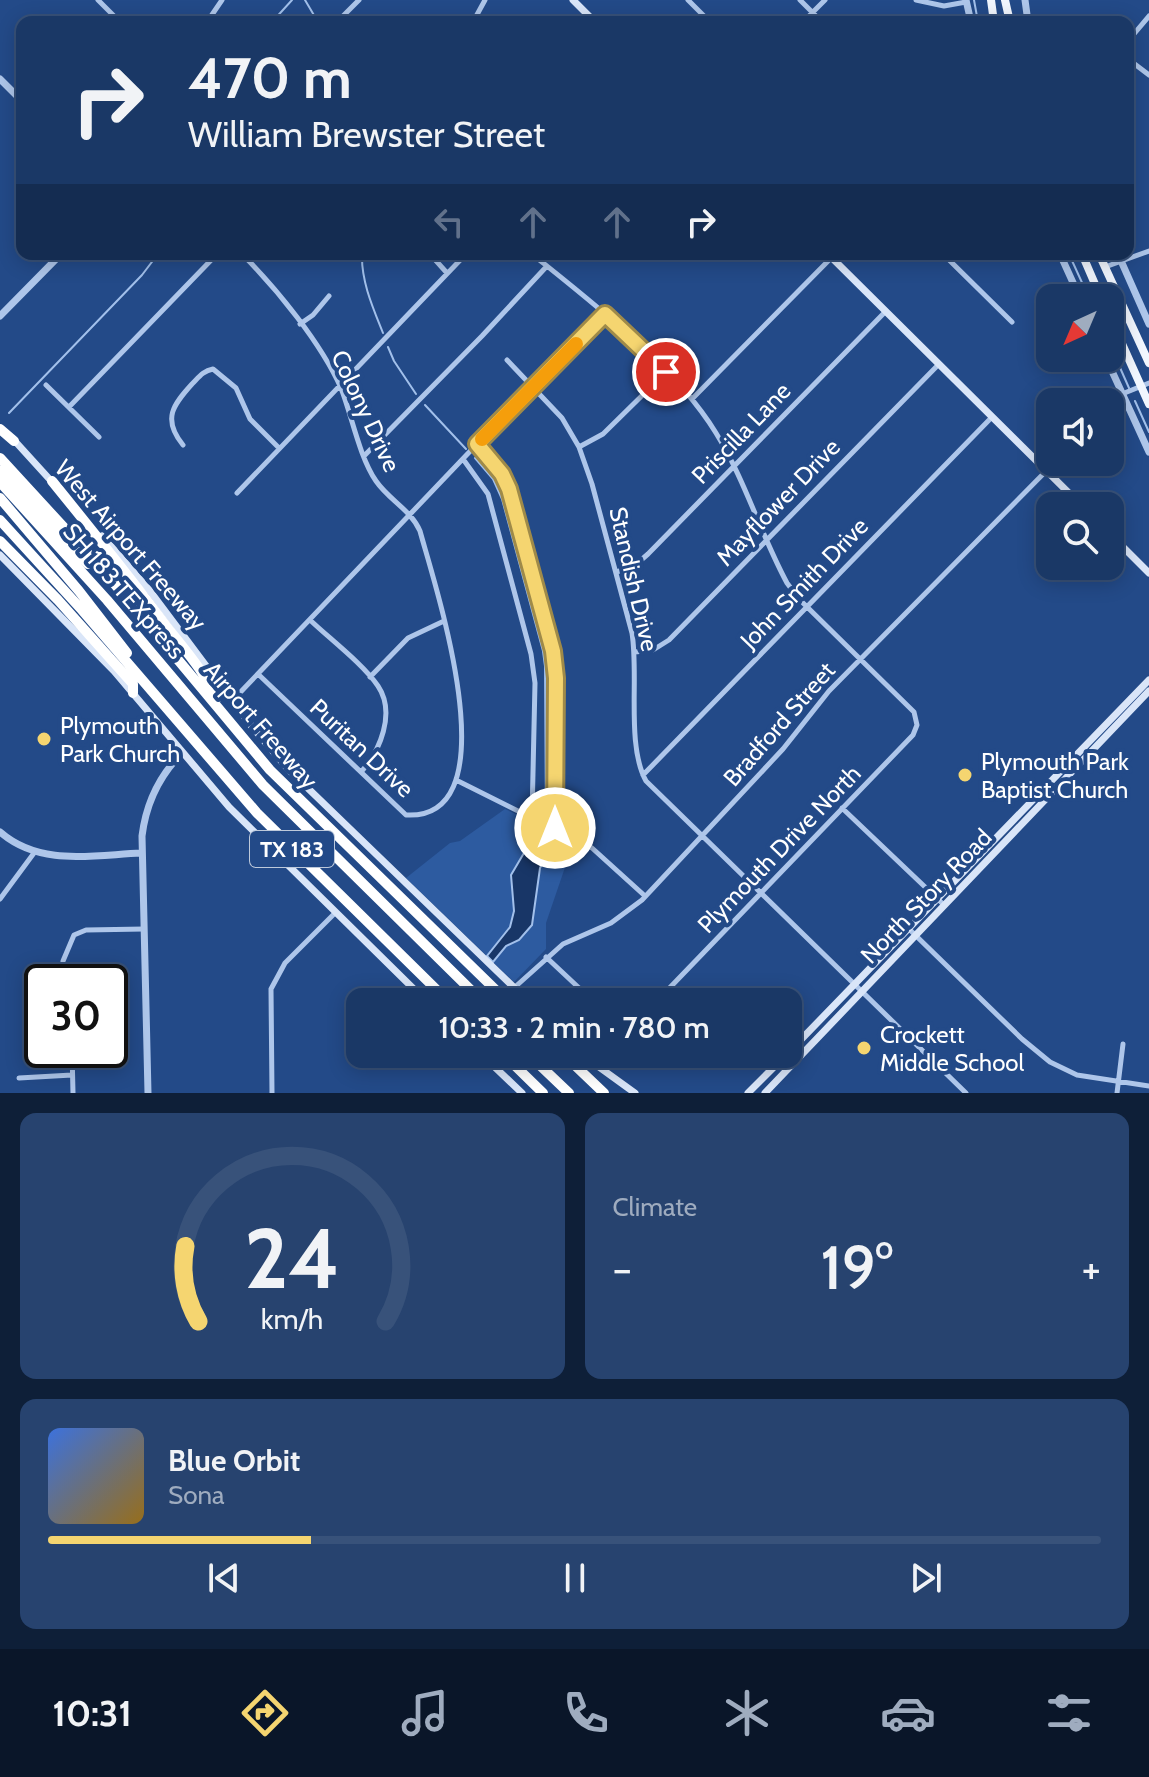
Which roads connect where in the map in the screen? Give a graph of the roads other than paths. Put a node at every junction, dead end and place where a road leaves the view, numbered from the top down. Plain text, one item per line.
1 (98, 0) edge
2 (114, 0) edge
3 (359, 0) edge
4 (573, 0) edge
5 (688, 0) edge
6 (800, 0) edge
7 (825, 0) edge
8 (916, 0) edge
9 (966, 1) edge
10 (107, 8) junction
11 (813, 12) junction
12 (114, 16) edge
13 (343, 16) edge
14 (586, 16) edge
15 (704, 16) edge
16 (809, 16) edge
17 (817, 16) edge
18 (1149, 16) edge
19 (1134, 34) edge
20 (0, 79) edge
21 (16, 95) edge
22 (55, 260) edge
23 (211, 260) edge
24 (248, 260) edge
25 (435, 260) edge
26 (460, 260) edge
27 (540, 260) edge
28 (826, 260) edge
29 (836, 260) edge
30 (949, 260) edge
31 (1063, 260) edge
32 (1085, 260) edge
33 (1102, 260) edge
34 (1115, 260) edge
35 (1120, 260) edge
36 (547, 266) junction
37 (1105, 267) junction
38 (447, 273) junction
39 (1074, 284) edge
40 (1095, 284) edge
41 (329, 296) dead end
42 (886, 311) junction
43 (605, 314) junction
44 (0, 316) edge
45 (1012, 322) dead end
46 (300, 324) junction
47 (1149, 324) edge
48 (1124, 344) edge
49 (507, 360) dead end
50 (1149, 363) edge
51 (939, 364) junction
52 (666, 372) junction
53 (46, 385) dead end
54 (340, 385) junction
55 (1145, 385) edge
56 (534, 386) junction
57 (1124, 393) edge
58 (1124, 398) edge
59 (692, 399) junction
60 (1149, 404) edge
61 (69, 407) junction
62 (992, 417) junction
63 (0, 428) edge
64 (99, 437) dead end
65 (14, 441) joint
66 (477, 444) junction
67 (183, 445) dead end
68 (579, 447) junction
69 (279, 448) junction
70 (1149, 452) edge
71 (365, 455) junction
72 (0, 458) edge
73 (463, 459) junction
74 (1036, 461) edge
75 (733, 467) junction
76 (0, 471) edge
77 (1041, 476) edge
78 (1051, 476) edge
79 (52, 481) junction
80 (0, 482) edge
81 (0, 490) edge
82 (1068, 492) edge
83 (237, 493) dead end
84 (0, 498) edge
85 (410, 515) junction
86 (0, 520) edge
87 (0, 530) edge
88 (766, 540) junction
89 (0, 541) edge
90 (1124, 548) edge
91 (0, 555) edge
92 (38, 562) junction
93 (616, 572) junction
94 (1149, 573) edge
95 (807, 606) junction
96 (310, 620) junction
97 (444, 621) junction
98 (152, 627) junction
99 (635, 652) junction
100 (860, 659) junction
101 (258, 674) junction
102 (370, 677) junction
103 (1149, 680) edge
104 (147, 685) junction
105 (1149, 691) edge
106 (133, 693) junction
107 (232, 701) junction
108 (220, 708) junction
109 (182, 753) junction
110 (361, 772) junction
111 (1065, 773) junction
112 (643, 775) junction
113 (456, 780) junction
114 (842, 808) junction
115 (532, 817) junction
116 (555, 828) junction
117 (0, 832) edge
118 (701, 836) junction
119 (34, 853) junction
120 (141, 853) junction
121 (761, 894) junction
122 (645, 896) junction
123 (0, 899) edge
124 (941, 902) junction
125 (335, 913) junction
126 (144, 929) junction
127 (912, 932) junction
128 (546, 957) junction
129 (63, 964) edge
130 (855, 985) junction
131 (515, 987) joint
132 (413, 988) edge
133 (435, 988) edge
134 (459, 988) edge
135 (468, 988) edge
136 (494, 988) edge
137 (579, 988) edge
138 (670, 988) edge
139 (862, 992) junction
140 (802, 1038) edge
141 (1123, 1044) dead end
142 (72, 1068) edge
143 (496, 1068) edge
144 (517, 1068) edge
145 (543, 1068) edge
146 (552, 1068) edge
147 (578, 1068) edge
148 (600, 1068) edge
149 (772, 1068) edge
150 (72, 1075) junction
151 (19, 1078) dead end
152 (1118, 1082) junction
153 (1149, 1086) edge
154 (632, 1092) edge
155 (73, 1093) edge
156 (148, 1093) edge
157 (272, 1093) edge
158 (522, 1093) edge
159 (543, 1093) edge
160 (569, 1093) edge
161 (578, 1093) edge
162 (604, 1093) edge
163 (748, 1093) edge
164 (765, 1093) edge
165 (966, 1093) edge
166 (1117, 1093) edge

1 - 10 street
2 - 10 street
3 - 13 street
4 - 14 main road
5 - 15 street
6 - 11 street
7 - 11 street
8 - 9 street
10 - 12 street
11 - 16 street
11 - 17 street
18 - 19 street
20 - 21 street
22 - 44 street
23 - 61 street
24 - 46 street, Colony Drive
25 - 38 street
26 - 38 street
27 - 36 street
28 - 59 street
29 - 42 main road
30 - 45 street
31 - 39 street
32 - 40 main road
33 - 37 main road
34 - 37 street
35 - 47 street
36 - 43 street
36 - 71 street
37 - 50 main road
38 - 54 street
41 - 46 street
42 - 51 main road
42 - 75 street, Priscilla Lane
43 - 52 street
43 - 56 street
46 - 54 street, Colony Drive
48 - 55 main road
49 - 56 street, Standish Drive
51 - 62 main road
51 - 88 street, Mayflower Drive
52 - 59 street
52 - 68 street
53 - 61 street
54 - 69 street
54 - 71 street, Colony Drive
55 - 57 street
55 - 60 main road
56 - 66 street
56 - 68 street, Standish Drive
58 - 70 street
59 - 75 street
61 - 64 street
62 - 74 main road
62 - 95 street, John Smith Drive
63 - 65 highway
65 - 79 main road, West Airport Freeway
66 - 73 street
66 - 116 street
67 - 69 street
68 - 93 street, Standish Drive
69 - 83 street
71 - 85 street, Colony Drive
72 - 98 highway, Airport Freeway / TX 183
73 - 85 street
73 - 115 street
75 - 88 street
75 - 93 street, Priscilla Lane
76 - 98 highway
77 - 100 street, Bradford Street
78 - 82 main road
79 - 107 main road, West Airport Freeway
79 - 108 highway
80 - 135 highway, SH 183 TEXpress
81 - 134 highway, SH 183 TEXpress
84 - 104 highway
85 - 96 street
85 - 97 street, Colony Drive
86 - 92 highway, TX 183
87 - 92 highway
88 - 95 street
88 - 99 street, Mayflower Drive
89 - 106 highway
90 - 94 main road
91 - 106 main road
92 - 104 highway, TX 183
93 - 99 street, Standish Drive
95 - 100 street
95 - 112 street, John Smith Drive
96 - 101 street
96 - 102 street
97 - 102 street
97 - 113 street, Colony Drive
98 - 108 highway, Airport Freeway / TX 183
99 - 112 street, Standish Drive
100 - 114 street, Plymouth Drive North
100 - 118 street, Bradford Street
101 - 107 street
101 - 110 street, Puritan Drive
102 - 110 street
103 - 111 main road, North Story Road
104 - 133 highway, TX 183
105 - 111 main road, North Story Road
106 - 109 main road
107 - 131 main road, West Airport Freeway
108 - 136 highway, Airport Freeway / TX 183
109 - 120 street
109 - 125 main road
110 - 113 street, Puritan Drive
111 - 124 main road, North Story Road
112 - 118 street
113 - 115 street
114 - 121 street, Plymouth Drive North
114 - 124 street
115 - 116 street
116 - 122 street
117 - 119 street
118 - 121 street
118 - 122 street, Bradford Street
119 - 120 street
119 - 123 street
120 - 126 street
121 - 130 street
121 - 138 street, Plymouth Drive North
122 - 128 street, Bradford Street
124 - 127 main road, North Story Road
125 - 132 main road
125 - 157 street
126 - 129 street
126 - 156 street
127 - 130 main road, North Story Road
127 - 139 main road, North Story Road
127 - 152 street
128 - 131 street, Bradford Street
128 - 137 street
130 - 139 street
130 - 140 main road, North Story Road
139 - 164 main road, North Story Road
139 - 165 street
141 - 152 street
142 - 150 street
143 - 158 main road
144 - 159 highway
145 - 160 highway
146 - 161 highway
147 - 162 highway
148 - 154 main road
149 - 163 main road, North Story Road
150 - 151 street
150 - 155 street
152 - 153 street
152 - 166 street

